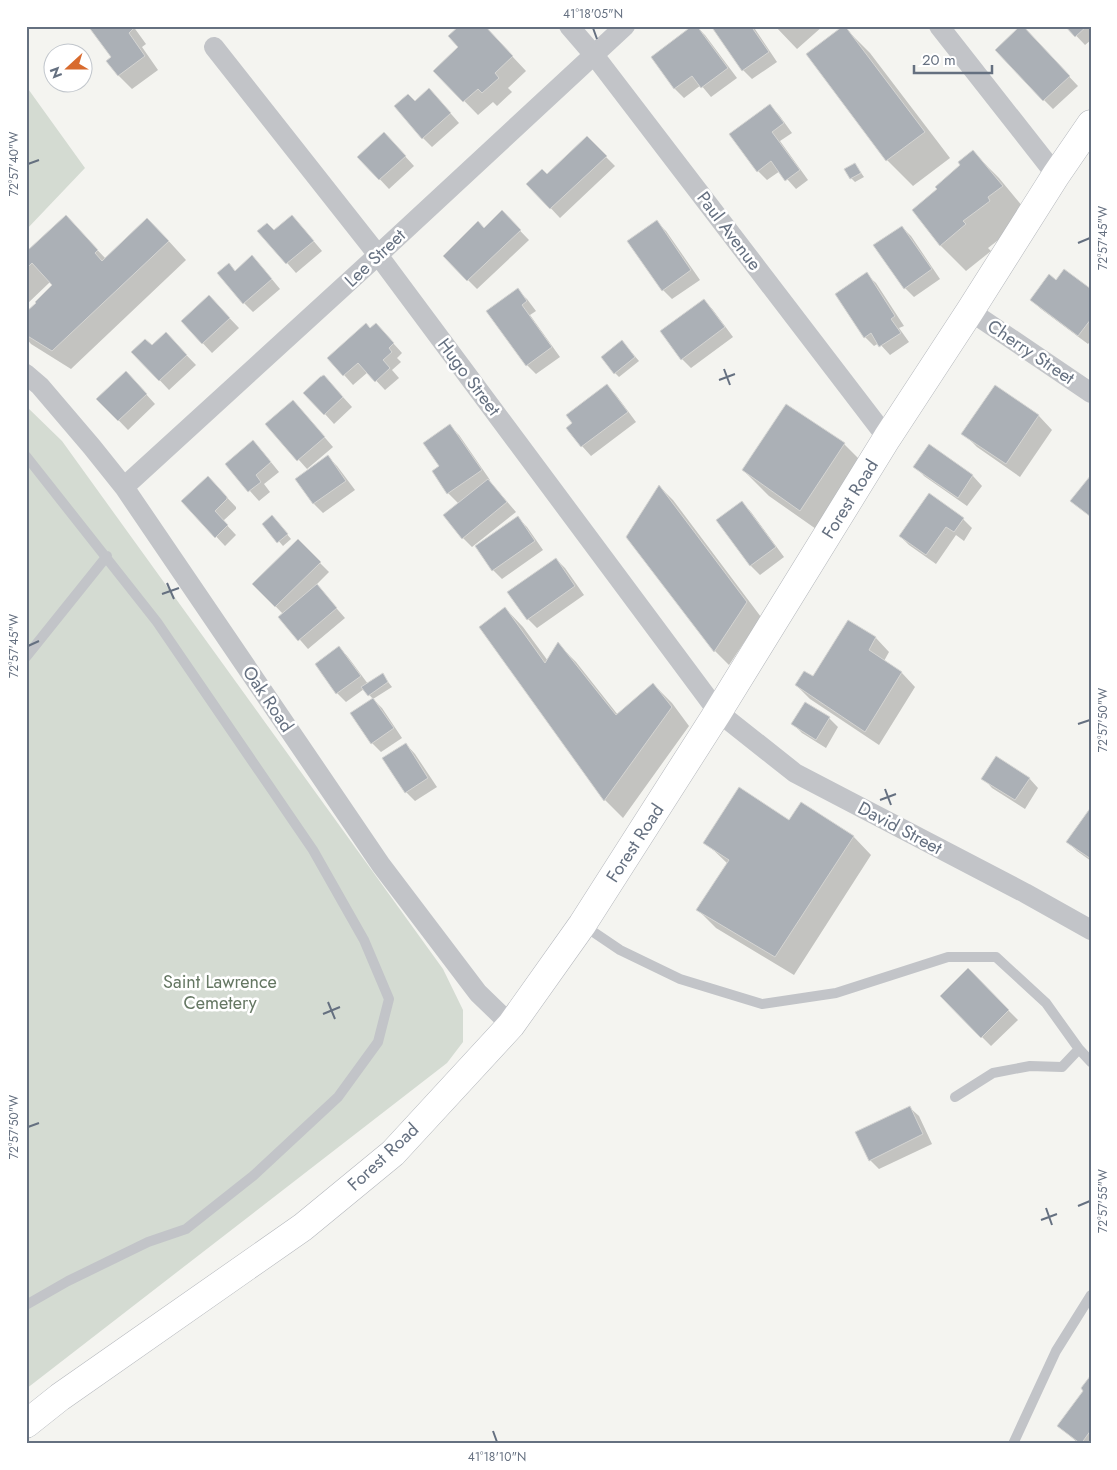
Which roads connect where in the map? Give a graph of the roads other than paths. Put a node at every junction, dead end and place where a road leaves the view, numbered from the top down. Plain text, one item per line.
1 (569, 26) edge
2 (625, 26) edge
3 (939, 26) edge
4 (214, 46) dead end
5 (594, 55) junction
6 (1091, 124) edge
7 (1056, 175) junction
8 (378, 256) junction
9 (970, 310) junction
10 (26, 374) edge
11 (1091, 393) edge
12 (887, 438) junction
13 (26, 456) edge
14 (124, 487) junction
15 (107, 556) junction
16 (26, 657) edge
17 (718, 712) junction
18 (582, 925) junction
19 (1091, 930) edge
20 (511, 1025) junction
21 (1078, 1049) junction
22 (1091, 1062) edge
23 (956, 1097) dead end
24 (1091, 1295) edge
25 (26, 1305) edge
26 (26, 1424) edge
27 (1013, 1444) edge

1 - 5 street, Paul Avenue
2 - 5 street, Lee Street
3 - 7 street
4 - 8 street, Hugo Street
5 - 8 street, Lee Street
5 - 12 street, Paul Avenue
6 - 7 main road, Forest Road
7 - 9 main road, Forest Road
8 - 14 street, Lee Street
8 - 17 street, Hugo Street
9 - 11 street, Cherry Street
9 - 12 main road, Forest Road
10 - 14 street, Oak Road
12 - 17 main road, Forest Road
13 - 15 lane
14 - 20 street, Oak Road
15 - 16 lane
15 - 25 lane
17 - 18 main road, Forest Road
17 - 19 street, David Street
18 - 20 main road, Forest Road
18 - 21 lane
20 - 26 main road, Forest Road
21 - 22 lane
21 - 23 lane
24 - 27 lane

